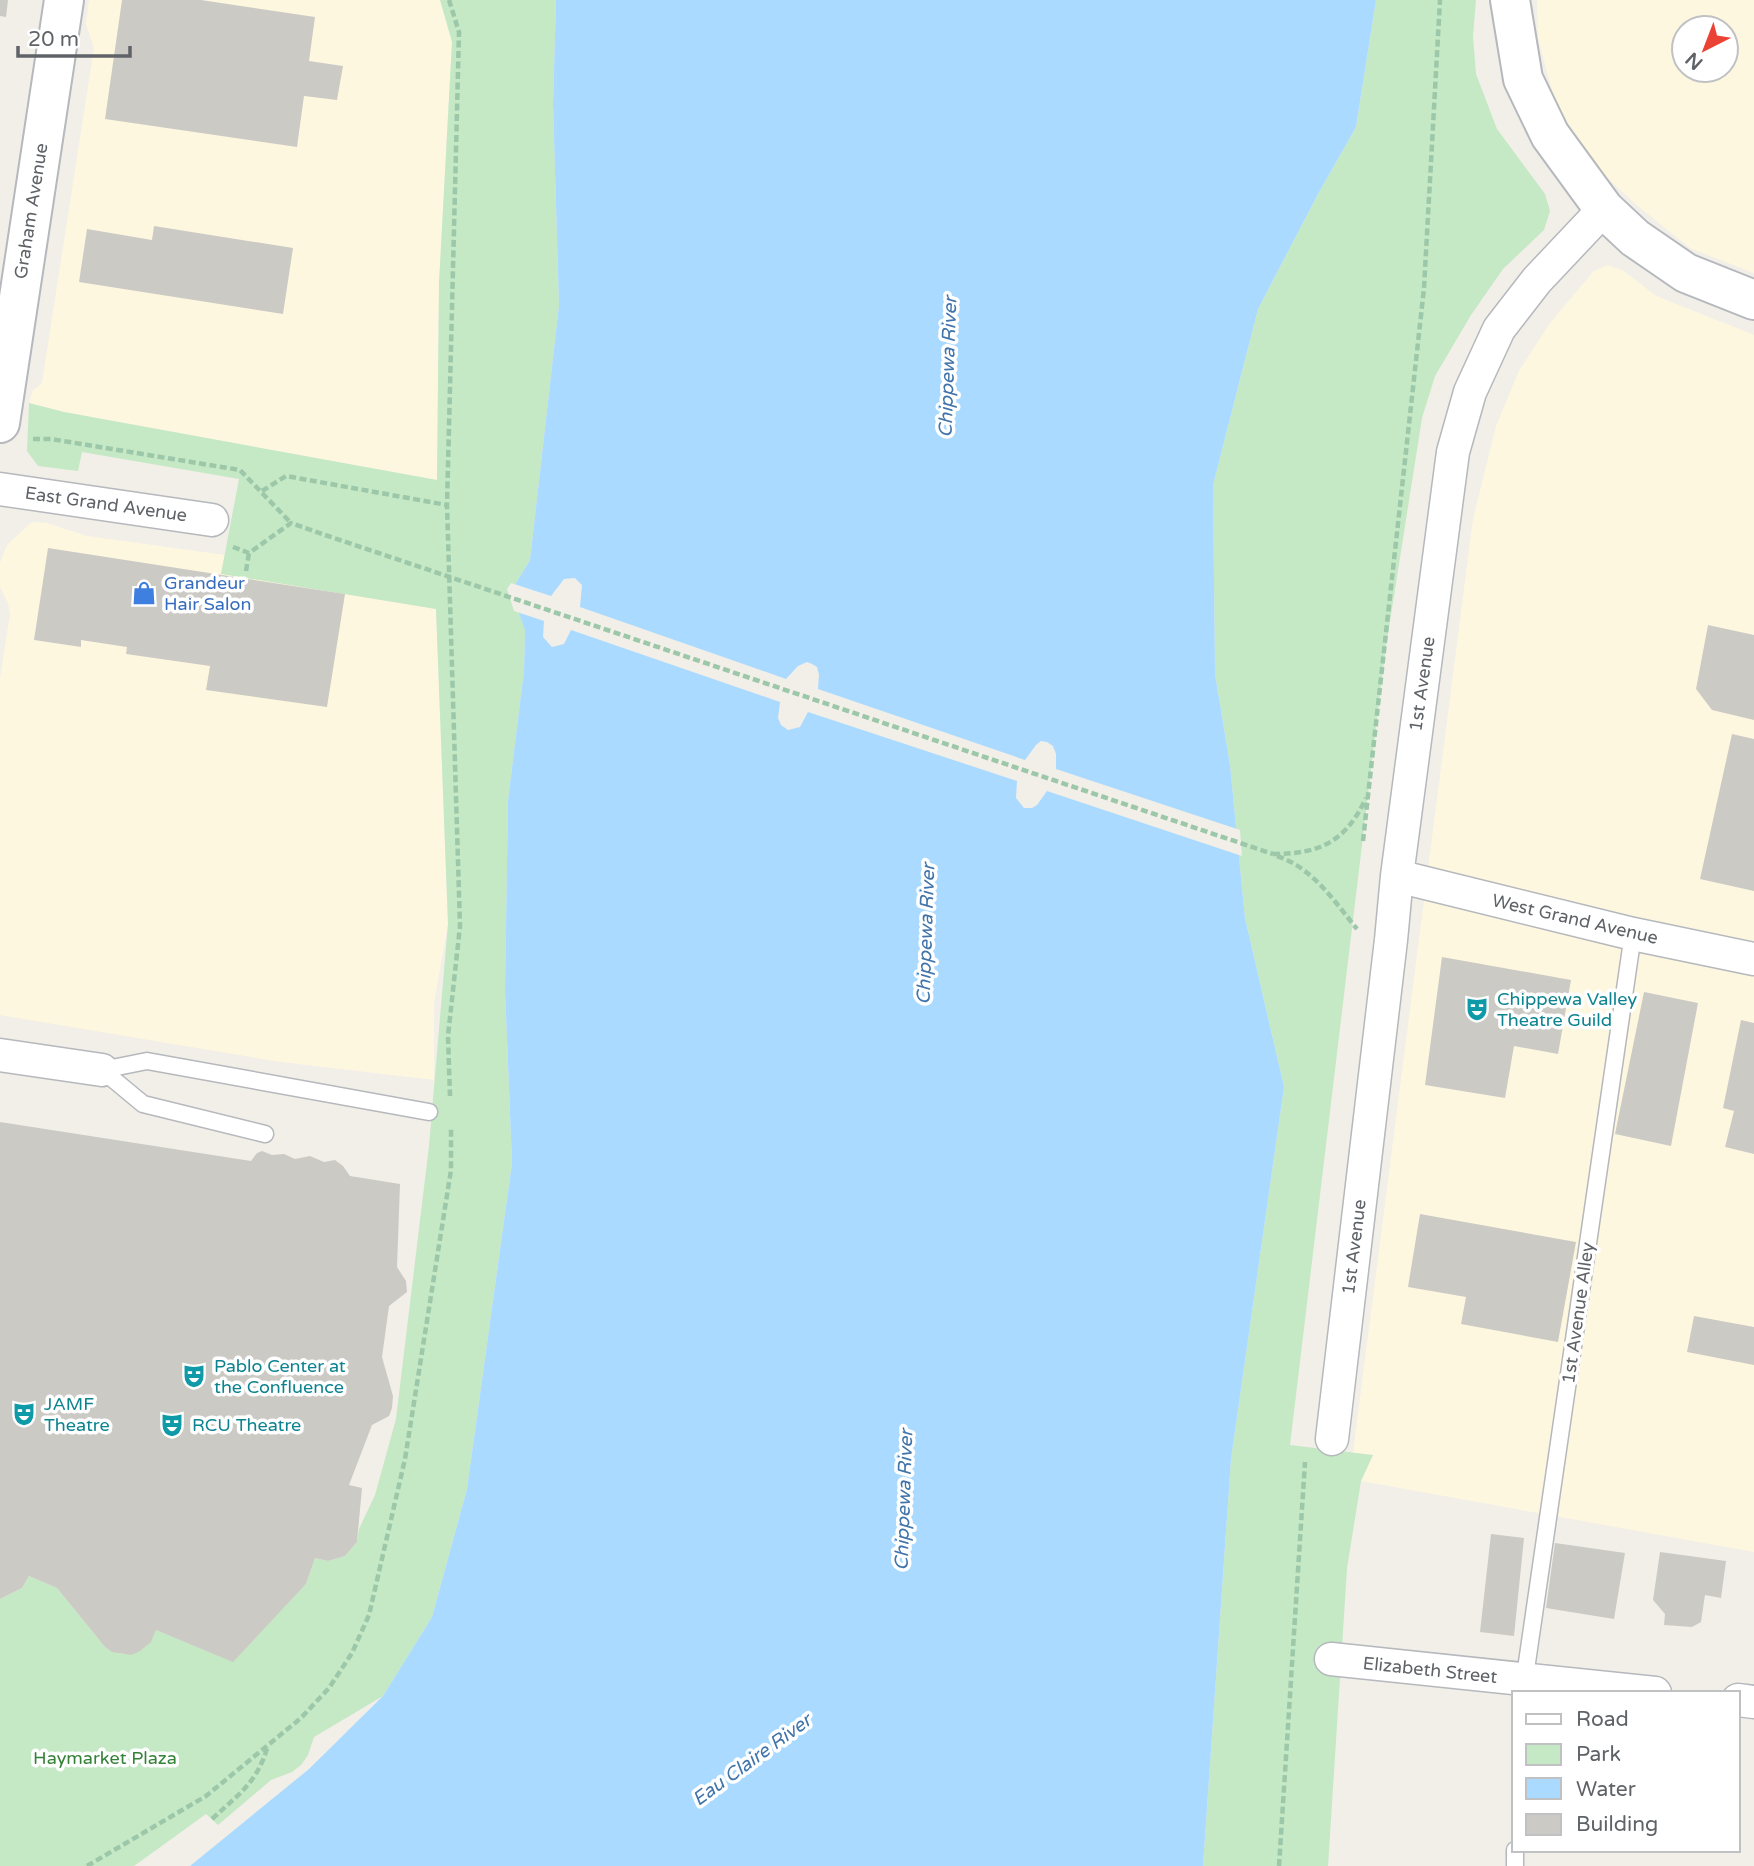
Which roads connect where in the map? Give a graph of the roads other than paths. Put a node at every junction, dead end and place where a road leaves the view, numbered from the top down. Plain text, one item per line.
1 (64, 0) edge
2 (1510, 0) edge
3 (1604, 209) junction
4 (1754, 300) edge
5 (14, 430) edge
6 (0, 489) edge
7 (212, 520) road end
8 (1397, 876) junction
9 (1633, 934) junction
10 (1754, 959) edge
11 (0, 1055) edge
12 (102, 1070) junction
13 (429, 1112) dead end
14 (265, 1134) dead end
15 (1332, 1439) dead end
16 (1331, 1659) dead end
17 (1524, 1687) edge
18 (1611, 1691) edge

1 - 5 street, Graham Avenue
2 - 3 street
3 - 4 street
3 - 8 street, 1st Avenue
6 - 7 street, East Grand Avenue
8 - 9 street, West Grand Avenue
8 - 15 street, 1st Avenue
9 - 10 street, West Grand Avenue
9 - 17 lane, 1st Avenue Alley
11 - 12 street
12 - 13 lane
12 - 14 lane
16 - 17 street, Elizabeth Street
17 - 18 street, Elizabeth Street

